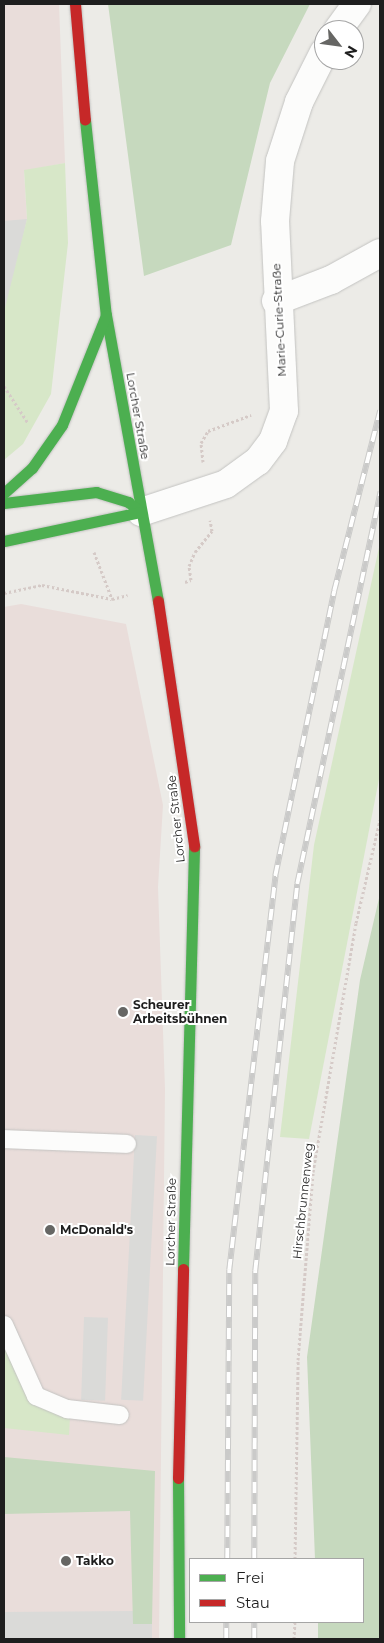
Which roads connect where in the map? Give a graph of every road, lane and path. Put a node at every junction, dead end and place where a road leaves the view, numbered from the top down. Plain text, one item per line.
1 (75, 4) edge
2 (357, 4) edge
3 (345, 20) edge
4 (315, 70) edge
5 (380, 253) edge
6 (276, 301) junction
7 (106, 315) junction
8 (258, 410) dead end
9 (206, 491) junction
10 (4, 493) edge
11 (4, 503) edge
12 (141, 512) junction
13 (4, 540) edge
14 (155, 589) junction
15 (4, 592) edge
16 (380, 820) edge
17 (4, 1139) edge
18 (127, 1144) dead end
19 (4, 1325) edge
20 (120, 1415) dead end
21 (296, 1558) edge
22 (295, 1623) edge
23 (179, 1639) edge
24 (294, 1639) edge

1 - 7 main road, Lorcher Straße
2 - 3 street
4 - 6 street, Marie-Curie-Straße
5 - 6 street
6 - 9 street, Marie-Curie-Straße
7 - 10 main road
7 - 12 main road, Lorcher Straße
8 - 9 path
9 - 12 street, Marie-Curie-Straße
9 - 14 path
11 - 12 main road
12 - 13 main road
12 - 14 main road, Lorcher Straße
14 - 15 path
14 - 23 main road, Lorcher Straße
16 - 21 path, Hirschbrunnenweg
17 - 18 lane
19 - 20 lane
22 - 24 path

